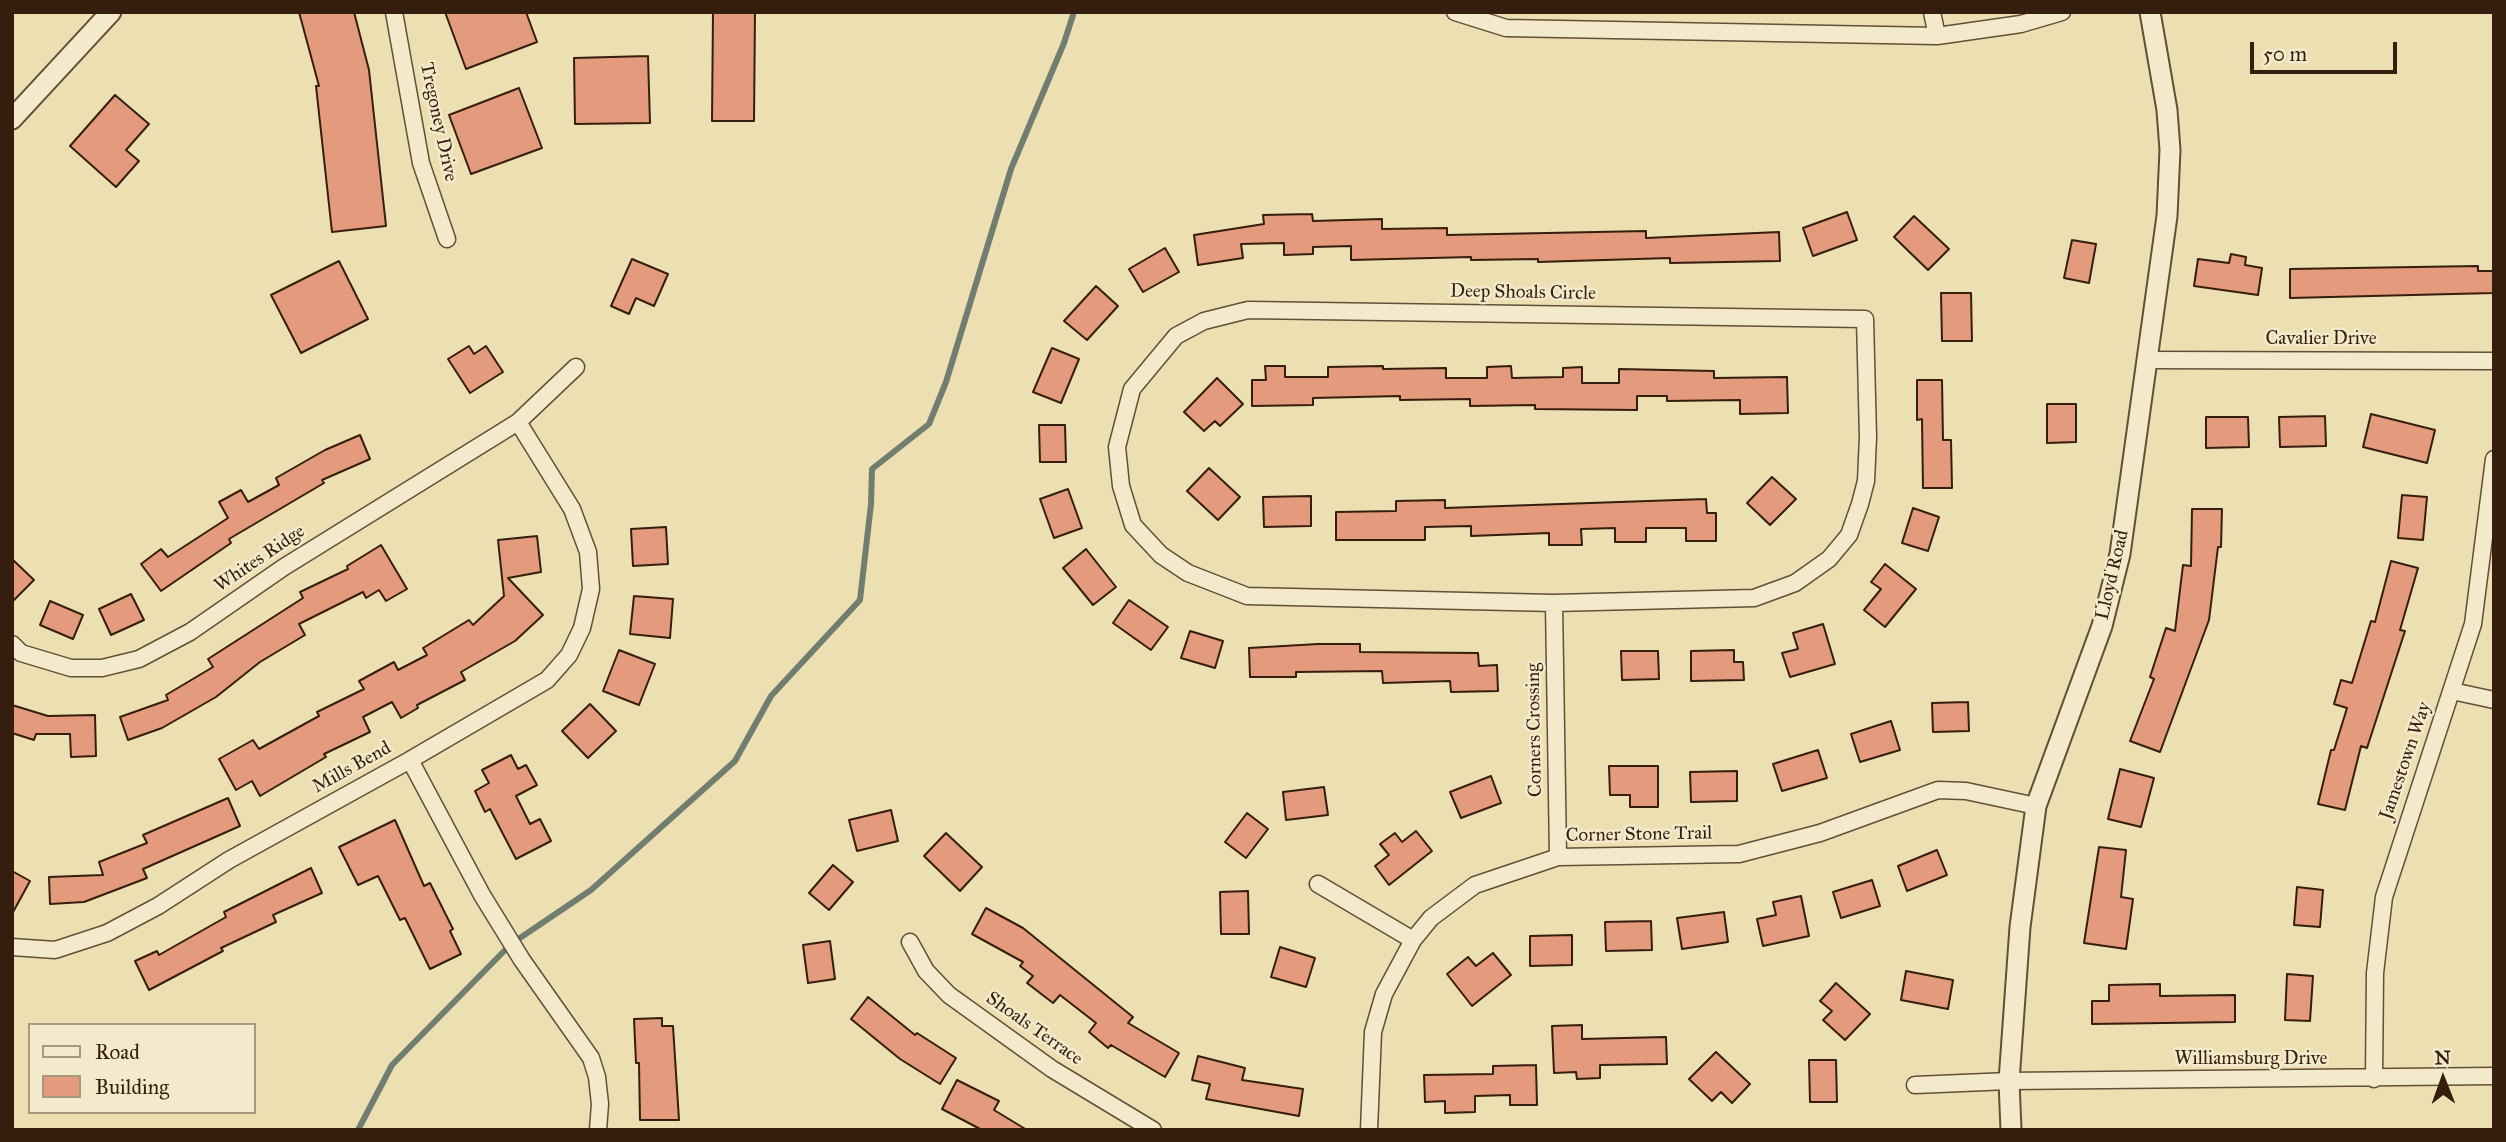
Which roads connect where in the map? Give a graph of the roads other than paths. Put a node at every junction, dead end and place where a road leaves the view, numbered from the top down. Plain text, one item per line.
1 (111, 12) edge
2 (394, 12) edge
3 (1455, 12) edge
4 (1932, 12) edge
5 (2062, 12) edge
6 (2150, 12) edge
7 (1937, 36) junction
8 (12, 119) edge
9 (447, 239) dead end
10 (2147, 360) junction
11 (2494, 360) edge
12 (576, 367) dead end
13 (518, 422) junction
14 (2494, 458) edge
15 (1554, 603) junction
16 (12, 644) edge
17 (2452, 691) junction
18 (2494, 700) edge
19 (410, 760) junction
20 (2036, 806) junction
21 (1558, 857) junction
22 (1318, 884) dead end
23 (1413, 940) junction
24 (910, 942) dead end
25 (12, 947) edge
26 (2494, 1076) edge
27 (2375, 1079) junction
28 (2009, 1081) junction
29 (1915, 1085) dead end
30 (598, 1130) edge
31 (1153, 1130) edge
32 (1368, 1130) edge
33 (2011, 1130) edge

1 - 8 street
2 - 9 street, Tregoney Drive
3 - 7 street
4 - 7 street
5 - 7 street
6 - 10 street, Lloyd Road
10 - 11 street, Cavalier Drive
10 - 20 street, Lloyd Road
12 - 13 street, Whites Ridge
13 - 16 street, Whites Ridge
13 - 19 street
14 - 17 street, Jamestown Way
15 - 15 street, Deep Shoals Circle
15 - 21 street, Corners Crossing
17 - 18 street
17 - 27 street, Jamestown Way
19 - 25 street, Mills Bend
19 - 30 street, Mills Bend
20 - 21 street, Corner Stone Trail
20 - 28 street, Lloyd Road
21 - 23 street, Corner Stone Trail
22 - 23 street
23 - 32 street, Corner Stone Trail
24 - 31 street, Shoals Terrace
26 - 27 street, Williamsburg Drive
27 - 28 street, Williamsburg Drive
28 - 29 street, Williamsburg Drive
28 - 33 street, Lloyd Road

